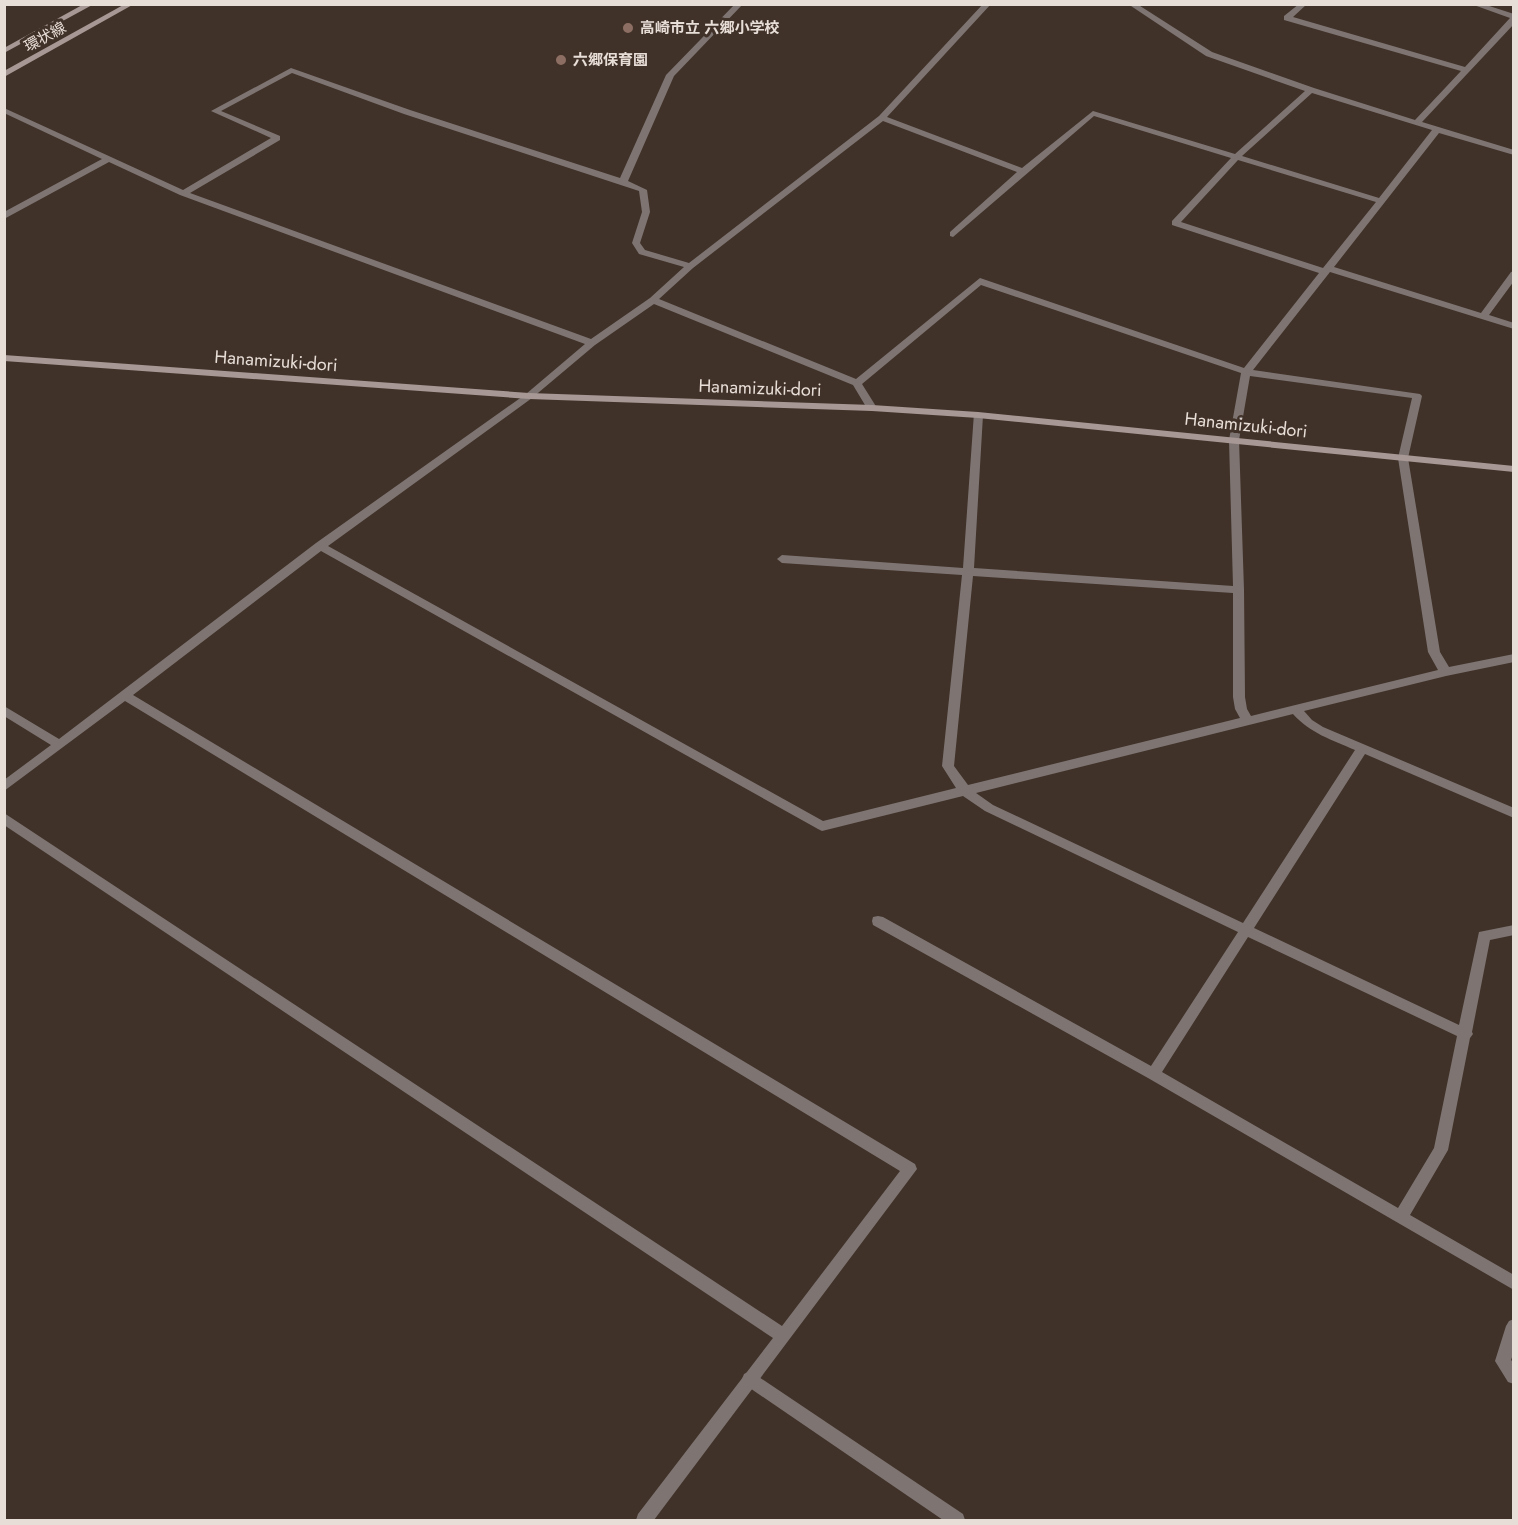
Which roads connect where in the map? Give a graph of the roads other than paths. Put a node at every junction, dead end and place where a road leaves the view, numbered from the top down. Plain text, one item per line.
1 (91, 4) edge
2 (131, 4) edge
3 (740, 4) edge
4 (1131, 4) edge
5 (1304, 4) edge
6 (1474, 4) edge
7 (987, 5) edge
8 (1514, 18) edge
9 (4, 51) edge
10 (1467, 70) junction
11 (4, 75) edge
12 (1311, 90) junction
13 (4, 110) edge
14 (882, 118) junction
15 (1416, 124) junction
16 (1437, 130) junction
17 (1514, 153) edge
18 (1237, 156) junction
19 (108, 159) junction
20 (1023, 171) junction
21 (623, 182) junction
22 (183, 193) junction
23 (1381, 201) junction
24 (4, 216) edge
25 (953, 234) dead end
26 (690, 266) junction
27 (1326, 270) junction
28 (1514, 274) edge
29 (653, 300) junction
30 (1483, 317) junction
31 (1514, 326) edge
32 (592, 344) junction
33 (4, 358) edge
34 (1245, 372) junction
35 (857, 383) junction
36 (530, 396) junction
37 (872, 408) junction
38 (978, 415) junction
39 (1234, 440) junction
40 (1403, 458) junction
41 (1514, 469) edge
42 (320, 546) junction
43 (782, 559) dead end
44 (968, 573) junction
45 (1239, 590) junction
46 (1514, 658) edge
47 (1446, 672) junction
48 (124, 696) junction
49 (4, 710) edge
50 (1296, 710) junction
51 (1247, 720) junction
52 (58, 744) junction
53 (1362, 749) junction
54 (4, 787) edge
55 (965, 791) junction
56 (1514, 813) edge
57 (4, 818) edge
58 (878, 921) dead end
59 (1514, 930) edge
60 (1247, 931) junction
61 (1466, 1034) junction
62 (1154, 1074) junction
63 (1401, 1216) junction
64 (1514, 1282) edge
65 (1514, 1326) edge
66 (783, 1336) junction
67 (1514, 1377) edge
68 (750, 1379) junction
69 (644, 1521) edge
70 (957, 1521) edge

1 - 9 street, 環状線
2 - 11 street, 環状線
3 - 21 street
4 - 12 street
5 - 10 street
6 - 8 street
7 - 14 street
8 - 10 street
10 - 15 street
12 - 15 street
12 - 18 street
13 - 19 street
14 - 20 street
14 - 26 street
15 - 16 street
16 - 17 street
16 - 23 street
18 - 20 street
18 - 23 street
18 - 27 street
19 - 22 street
19 - 24 street
20 - 25 street
21 - 22 street
21 - 26 street
22 - 32 street
23 - 27 street
26 - 29 street
27 - 30 street
27 - 34 street
28 - 30 street
29 - 32 street
29 - 35 street
30 - 31 street
32 - 36 street
33 - 36 street, Hanamizuki-dori
34 - 35 street
34 - 39 street
34 - 40 street
35 - 37 street
36 - 37 street, Hanamizuki-dori
36 - 42 street
37 - 38 street, Hanamizuki-dori
38 - 39 street, Hanamizuki-dori
38 - 44 street
39 - 40 street, Hanamizuki-dori
39 - 45 street
40 - 41 street, Hanamizuki-dori
40 - 47 street
42 - 48 street
42 - 55 street
43 - 44 street
44 - 45 street
44 - 55 street
45 - 51 street
46 - 47 street
47 - 50 street
48 - 52 street
48 - 66 street
49 - 52 street
50 - 51 street
50 - 53 street
51 - 55 street
52 - 54 street
53 - 56 street
53 - 60 street
55 - 60 street
57 - 66 street
58 - 62 street
59 - 61 street
60 - 61 street
60 - 62 street
61 - 63 street
62 - 63 street
63 - 64 street
65 - 67 street
66 - 68 street
68 - 69 street
68 - 70 street

